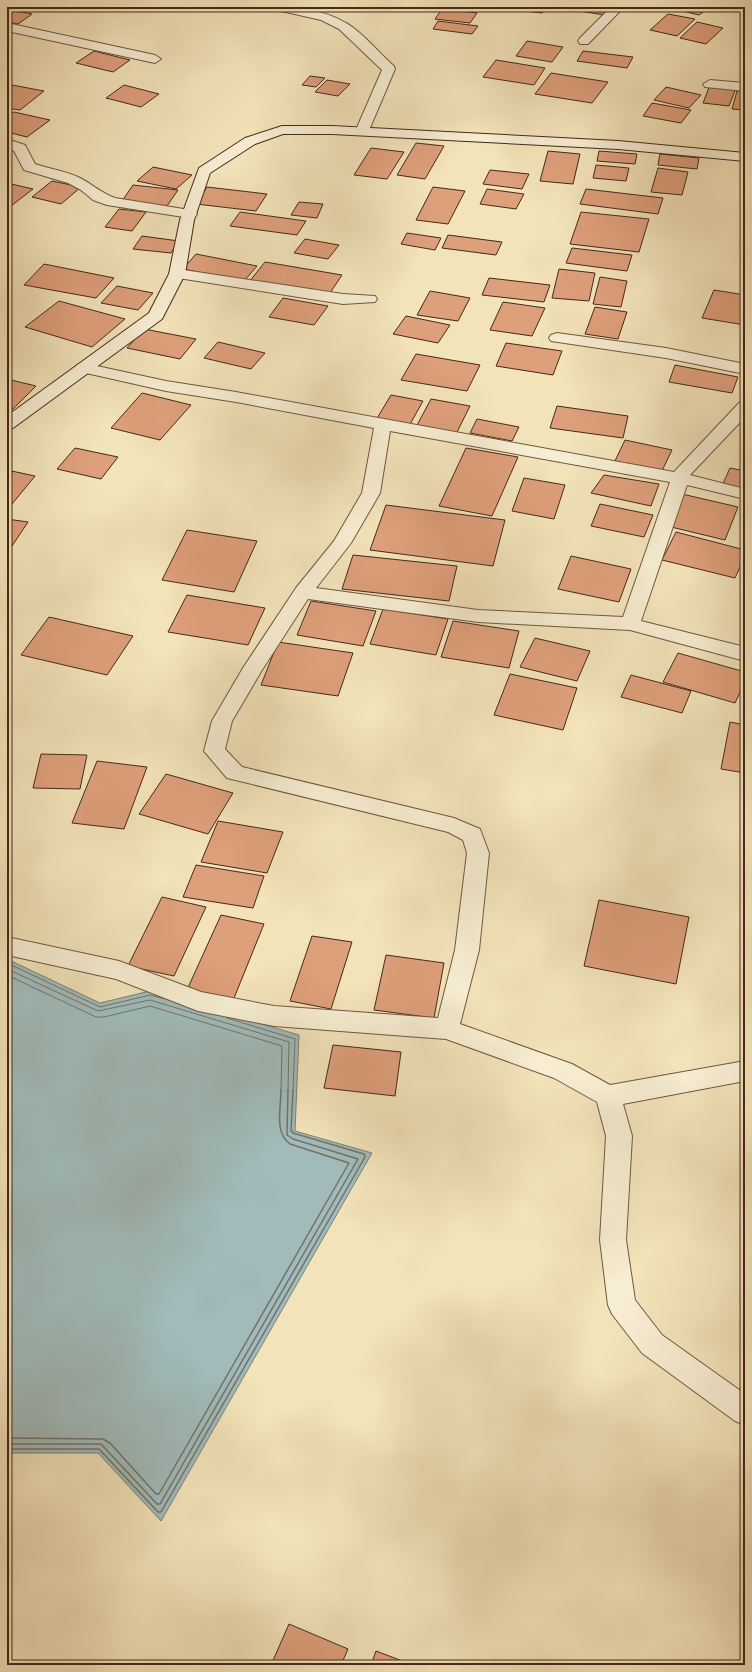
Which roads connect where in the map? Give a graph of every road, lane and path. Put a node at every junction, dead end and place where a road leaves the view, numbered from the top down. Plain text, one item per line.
1 (281, 7) edge
2 (335, 7) edge
3 (618, 7) edge
4 (325, 17) junction
5 (7, 26) edge
6 (584, 41) dead end
7 (155, 59) dead end
8 (710, 84) dead end
9 (745, 87) edge
10 (362, 132) junction
11 (7, 143) edge
12 (745, 157) edge
13 (190, 214) junction
14 (177, 274) junction
15 (369, 299) dead end
16 (557, 338) dead end
17 (83, 368) junction
18 (745, 369) edge
19 (745, 407) edge
20 (7, 424) edge
21 (383, 425) junction
22 (680, 478) junction
23 (745, 494) edge
24 (303, 592) junction
25 (630, 624) junction
26 (745, 654) edge
27 (7, 946) edge
28 (447, 1029) junction
29 (745, 1071) edge
30 (608, 1096) junction
31 (745, 1410) edge

1 - 4 street
2 - 4 street
3 - 6 street
4 - 10 street
5 - 7 street
8 - 9 street
10 - 12 street
10 - 13 street
11 - 13 street
13 - 14 street
14 - 15 street
14 - 17 street
16 - 18 street
17 - 20 street
17 - 21 street
19 - 22 street
21 - 22 street
21 - 24 street
22 - 23 street
22 - 25 street
24 - 25 street
24 - 28 street
25 - 26 street
27 - 28 street
28 - 30 street
29 - 30 street
30 - 31 street

